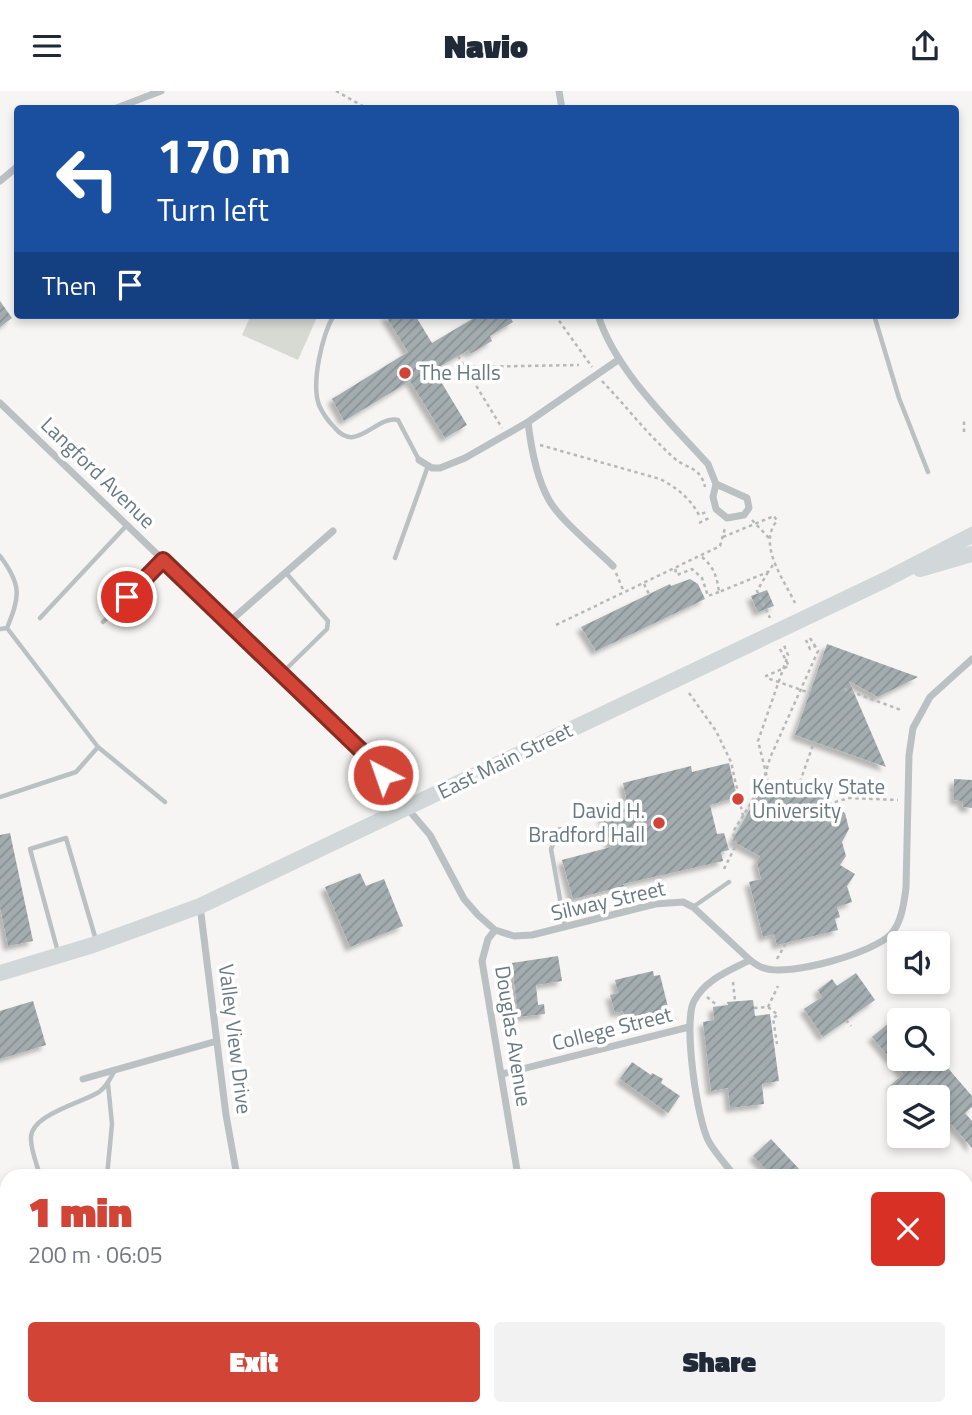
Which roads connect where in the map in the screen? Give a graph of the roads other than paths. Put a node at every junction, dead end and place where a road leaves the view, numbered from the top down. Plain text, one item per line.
1 (161, 91) edge
2 (124, 105) edge
3 (14, 169) edge
4 (0, 180) edge
5 (332, 319) edge
6 (599, 319) edge
7 (875, 319) edge
8 (618, 360) junction
9 (0, 403) edge
10 (528, 422) junction
11 (419, 460) joint
12 (428, 466) junction
13 (928, 472) dead end
14 (716, 484) junction
15 (127, 525) junction
16 (333, 531) dead end
17 (972, 535) edge
18 (972, 554) edge
19 (0, 556) edge
20 (395, 558) dead end
21 (163, 560) junction
22 (613, 566) road end
23 (286, 573) junction
24 (887, 579) junction
25 (40, 618) dead end
26 (103, 622) dead end
27 (228, 623) junction
28 (6, 628) junction
29 (0, 629) edge
30 (972, 659) edge
31 (281, 674) junction
32 (98, 747) junction
33 (0, 797) edge
34 (165, 802) dead end
35 (407, 808) junction
36 (560, 829) dead end
37 (729, 881) dead end
38 (200, 905) junction
39 (693, 907) junction
40 (566, 928) junction
41 (495, 930) junction
42 (97, 944) junction
43 (59, 955) junction
44 (750, 960) junction
45 (1, 972) edge
46 (689, 1027) junction
47 (217, 1041) junction
48 (115, 1070) junction
49 (502, 1074) junction
50 (83, 1079) dead end
51 (108, 1084) junction
52 (38, 1169) edge
53 (108, 1169) edge
54 (236, 1169) edge
55 (517, 1169) edge
56 (730, 1169) edge

1 - 2 street
3 - 4 street
5 - 11 lane
6 - 8 street
7 - 13 lane
8 - 10 street
8 - 14 street
9 - 15 street, Langford Avenue
10 - 12 street
10 - 22 street
11 - 12 street
12 - 20 lane
14 - 14 street
15 - 21 street, Langford Avenue
15 - 25 lane
16 - 23 street
17 - 24 main road, East Main Street
18 - 24 main road, East Main Street
19 - 28 lane
21 - 26 lane
21 - 27 street, Langford Avenue
23 - 27 street
23 - 31 lane
24 - 35 main road, East Main Street
27 - 31 street, Langford Avenue
28 - 29 lane
28 - 32 lane
30 - 44 street
31 - 35 street, Langford Avenue
32 - 33 lane
32 - 34 lane
35 - 38 main road, East Main Street
35 - 41 street
36 - 40 lane
37 - 39 lane
38 - 42 main road, East Main Street
38 - 47 street, Valley View Drive
39 - 40 street, Silway Street
39 - 44 street, Silway Street
40 - 41 street, Silway Street
41 - 49 street, Douglas Avenue
42 - 43 main road, East Main Street
42 - 43 lane
43 - 45 main road, East Main Street
44 - 46 street
46 - 49 street, College Street
46 - 56 street
47 - 48 street
47 - 54 street, Valley View Drive
48 - 50 street
48 - 51 lane
49 - 55 street, Douglas Avenue
51 - 52 lane
51 - 53 lane

